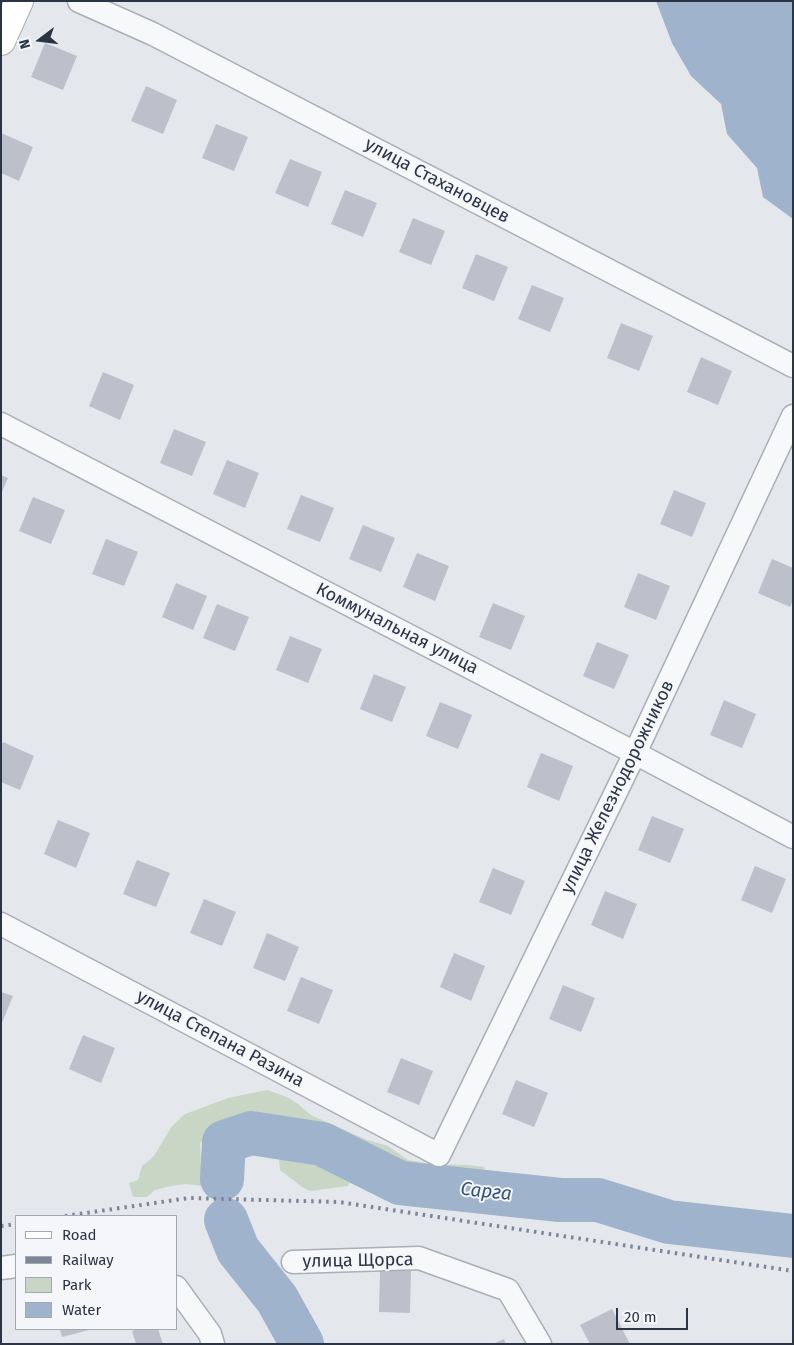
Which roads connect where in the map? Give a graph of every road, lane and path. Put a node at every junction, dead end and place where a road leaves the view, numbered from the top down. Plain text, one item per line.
1 (19, 1) edge
2 (79, 1) edge
3 (1, 41) edge
4 (793, 366) edge
5 (793, 416) edge
6 (1, 424) edge
7 (635, 753) junction
8 (793, 837) edge
9 (1, 924) edge
10 (439, 1155) joint
11 (293, 1262) dead end
12 (15, 1266) edge
13 (1, 1268) edge
14 (178, 1290) edge
15 (213, 1344) edge
16 (540, 1344) edge

1 - 3 street
2 - 4 street, улица Стахановцев
5 - 7 street, улица Железнодорожников
6 - 7 street, Коммунальная улица
7 - 8 street, Коммунальная улица
7 - 10 street, улица Железнодорожников
9 - 10 street, улица Степана Разина
11 - 16 street, улица Щорса
12 - 13 street
14 - 15 street

